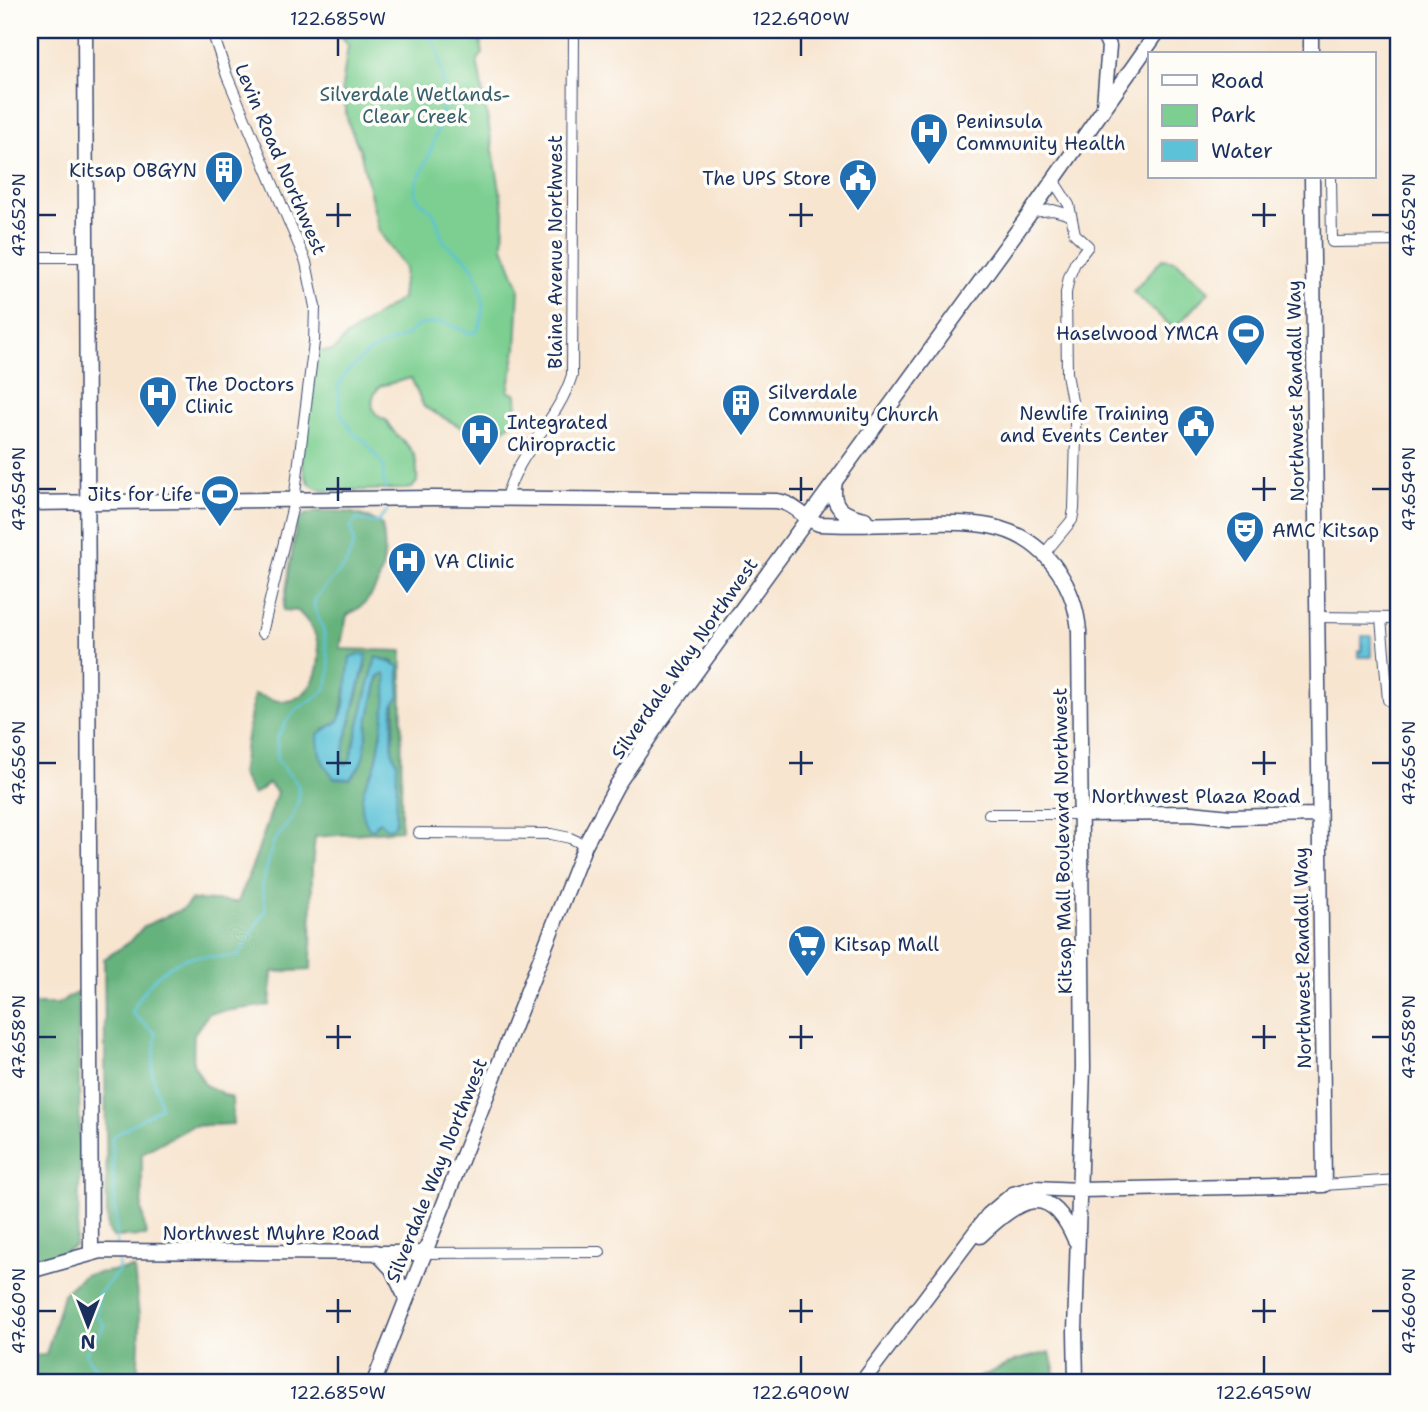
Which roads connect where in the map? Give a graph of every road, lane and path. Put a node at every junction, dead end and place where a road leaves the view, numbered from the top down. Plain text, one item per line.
1 (85, 30) edge
2 (214, 30) edge
3 (574, 30) edge
4 (1097, 30) edge
5 (1159, 30) edge
6 (1311, 30) edge
7 (1311, 52) edge
8 (1104, 106) junction
9 (1312, 178) edge
10 (1331, 178) edge
11 (1053, 180) junction
12 (1031, 212) junction
13 (1070, 215) junction
14 (1398, 241) edge
15 (30, 257) edge
16 (87, 257) junction
17 (835, 481) junction
18 (506, 498) junction
19 (295, 501) junction
20 (30, 503) edge
21 (88, 503) junction
22 (808, 519) junction
23 (891, 524) junction
24 (1044, 554) junction
25 (1317, 617) junction
26 (1381, 618) junction
27 (1398, 618) edge
28 (262, 633) dead end
29 (1398, 705) edge
30 (989, 814) dead end
31 (1081, 814) junction
32 (1320, 815) junction
33 (419, 833) dead end
34 (585, 845) junction
35 (1398, 1180) edge
36 (1324, 1185) junction
37 (1080, 1190) junction
38 (1078, 1245) junction
39 (965, 1246) junction
40 (91, 1252) junction
41 (376, 1252) junction
42 (600, 1252) dead end
43 (423, 1253) junction
44 (30, 1271) edge
45 (407, 1298) junction
46 (1398, 1381) edge
47 (374, 1382) edge
48 (862, 1382) edge
49 (1076, 1382) edge
50 (1393, 1382) edge

1 - 16 main road
2 - 19 street, Levin Road Northwest
3 - 18 street, Blaine Avenue Northwest
4 - 8 main road
5 - 8 main road, Silverdale Way Northwest
6 - 7 main road
8 - 11 main road, Silverdale Way Northwest
9 - 25 main road, Northwest Randall Way
10 - 14 street
11 - 12 main road, Silverdale Way Northwest
11 - 13 street
12 - 13 street
12 - 17 main road, Silverdale Way Northwest
13 - 24 street
15 - 16 street
16 - 21 main road
17 - 22 main road, Silverdale Way Northwest
17 - 23 main road
18 - 19 main road
18 - 22 main road
19 - 21 main road
19 - 28 street, Levin Road Northwest
20 - 21 main road
21 - 40 main road
22 - 23 main road, Kitsap Mall Boulevard Northwest
22 - 34 main road, Silverdale Way Northwest
23 - 24 main road, Kitsap Mall Boulevard Northwest
24 - 31 main road, Kitsap Mall Boulevard Northwest
25 - 26 street
25 - 32 main road, Northwest Randall Way
26 - 27 street
26 - 29 street
30 - 31 street, Northwest Plaza Road
31 - 32 main road, Northwest Plaza Road
31 - 37 main road, Kitsap Mall Boulevard Northwest
32 - 36 main road, Northwest Randall Way
33 - 34 street
34 - 43 main road, Silverdale Way Northwest
35 - 36 street
36 - 37 main road
37 - 38 main road, Kitsap Mall Boulevard Northwest
37 - 39 main road
38 - 39 main road
38 - 49 main road, Kitsap Mall Boulevard Northwest
39 - 48 main road
40 - 41 main road, Northwest Myhre Road
40 - 44 main road, Northwest Myhre Road
41 - 43 main road, Northwest Myhre Road
41 - 45 main road
42 - 43 street, Northwest Myhre Road
43 - 45 main road, Silverdale Way Northwest
45 - 47 main road, Silverdale Way Northwest
46 - 50 highway

